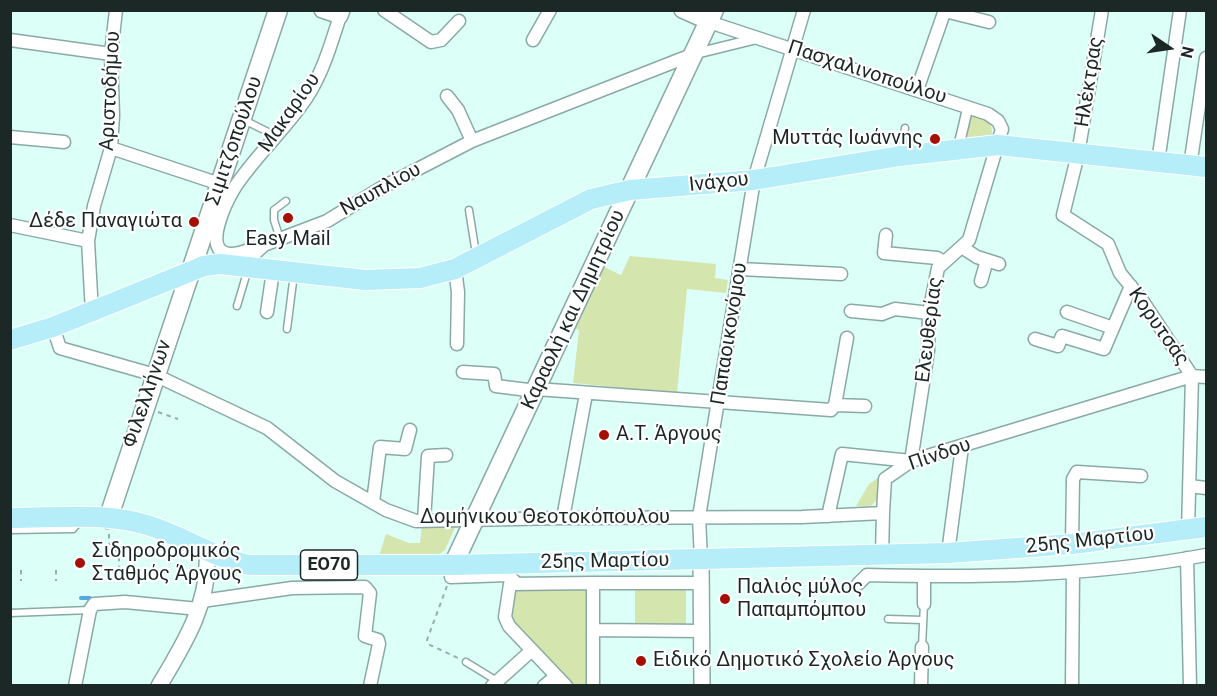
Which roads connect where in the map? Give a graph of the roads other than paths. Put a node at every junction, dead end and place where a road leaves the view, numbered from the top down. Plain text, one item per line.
1 (116, 10) edge
2 (278, 10) edge
3 (322, 10) edge
4 (384, 10) edge
5 (550, 10) edge
6 (682, 10) edge
7 (804, 10) edge
8 (1102, 10) edge
9 (1180, 10) edge
10 (945, 11) edge
11 (341, 13) edge
12 (712, 16) edge
13 (459, 21) dead end
14 (989, 22) dead end
15 (761, 38) junction
16 (10, 40) edge
17 (533, 40) dead end
18 (794, 49) junction
19 (111, 54) junction
20 (694, 54) junction
21 (1206, 58) edge
22 (917, 90) junction
23 (447, 96) dead end
24 (968, 107) junction
25 (242, 119) junction
26 (905, 128) dead end
27 (276, 136) junction
28 (10, 137) edge
29 (472, 141) junction
30 (64, 142) dead end
31 (998, 145) junction
32 (111, 148) junction
33 (958, 149) junction
34 (1078, 154) junction
35 (900, 156) junction
36 (1158, 162) junction
37 (1198, 167) edge
38 (242, 178) junction
39 (222, 179) junction
40 (754, 180) junction
41 (630, 190) junction
42 (286, 201) dead end
43 (469, 210) dead end
44 (10, 225) edge
45 (886, 235) dead end
46 (280, 239) junction
47 (88, 241) junction
48 (264, 245) junction
49 (963, 248) junction
50 (477, 258) junction
51 (944, 262) junction
52 (248, 268) junction
53 (455, 269) junction
54 (740, 269) junction
55 (190, 271) junction
56 (273, 271) junction
57 (294, 273) junction
58 (841, 274) dead end
59 (981, 280) dead end
60 (1131, 286) junction
61 (237, 306) dead end
62 (851, 311) dead end
63 (93, 312) junction
64 (267, 312) dead end
65 (1067, 312) dead end
66 (930, 313) junction
67 (53, 327) junction
68 (1113, 328) junction
69 (287, 329) dead end
70 (847, 338) dead end
71 (1035, 339) dead end
72 (10, 340) edge
73 (457, 345) dead end
74 (463, 372) dead end
75 (155, 375) junction
76 (1192, 376) junction
77 (1206, 377) edge
78 (536, 390) junction
79 (586, 394) junction
80 (720, 404) junction
81 (835, 405) junction
82 (865, 406) dead end
83 (410, 429) dead end
84 (962, 447) junction
85 (446, 455) dead end
86 (911, 461) junction
87 (1141, 476) dead end
88 (1190, 486) junction
89 (1206, 488) edge
90 (373, 502) junction
91 (883, 513) junction
92 (828, 516) junction
93 (85, 517) junction
94 (699, 517) junction
95 (10, 518) edge
96 (563, 518) junction
97 (108, 519) junction
98 (475, 520) junction
99 (424, 521) junction
100 (1197, 529) edge
101 (10, 530) edge
102 (1072, 544) junction
103 (207, 553) junction
104 (948, 553) junction
105 (882, 554) junction
106 (1206, 555) edge
107 (1187, 558) junction
108 (700, 560) junction
109 (452, 571) junction
110 (1073, 572) junction
111 (924, 576) junction
112 (593, 583) junction
113 (513, 584) junction
114 (701, 584) junction
115 (858, 584) dead end
116 (924, 604) joint
117 (201, 605) junction
118 (90, 610) junction
119 (10, 613) edge
120 (888, 620) dead end
121 (923, 620) junction
122 (593, 630) junction
123 (701, 631) junction
124 (922, 647) joint
125 (531, 651) junction
126 (466, 662) road end
127 (556, 676) junction
128 (495, 683) edge
129 (75, 686) edge
130 (159, 686) edge
131 (370, 686) edge
132 (543, 686) edge
133 (566, 686) edge
134 (593, 686) edge
135 (702, 686) edge
136 (921, 686) edge
137 (1072, 686) edge
138 (1190, 686) edge

1 - 19 street, Αριστοδήμου
2 - 25 main road, Σιμιτζοπούλου
3 - 11 street
4 - 13 street
5 - 17 street
6 - 12 street
7 - 18 street, Παπαοικονόμου
8 - 34 street, Ηλέκτρας
9 - 36 street
10 - 14 street
10 - 22 street
11 - 27 street, Μακαρίου
12 - 15 street, Πασχαλινοπούλου
12 - 20 main road, Καραολή και Δημητρίου
15 - 18 street, Πασχαλινοπούλου
15 - 20 street, Ναυπλίου
16 - 19 street
18 - 22 street, Πασχαλινοπούλου
18 - 40 street, Παπαοικονόμου
19 - 32 street, Αριστοδήμου
20 - 29 street, Ναυπλίου
20 - 41 main road, Καραολή και Δημητρίου
21 - 37 street
22 - 24 street, Πασχαλινοπούλου
23 - 29 street
24 - 31 street, Πασχαλινοπούλου
24 - 33 street
25 - 27 lane
25 - 39 main road, Σιμιτζοπούλου
26 - 35 lane
27 - 38 street, Μακαρίου
28 - 30 street
29 - 46 street, Ναυπλίου
31 - 33 main road, Ινάχου
31 - 34 main road, Ινάχου
31 - 49 street
32 - 39 street
32 - 47 street, Αριστοδήμου
33 - 35 main road, Ινάχου
34 - 36 main road, Ινάχου
34 - 60 street, Κορυτσάς
35 - 40 main road, Ινάχου
36 - 37 main road, Ινάχου
38 - 39 street
38 - 48 street, Μακαρίου
39 - 55 main road, Σιμιτζοπούλου
40 - 41 main road, Ινάχου
40 - 54 street, Παπαοικονόμου
41 - 50 main road, Ινάχου
41 - 78 main road, Καραολή και Δημητρίου
42 - 46 lane
43 - 50 lane
44 - 47 street
45 - 51 street
46 - 48 street, Ναυπλίου
47 - 63 street, Αριστοδήμου
48 - 52 street
49 - 51 street, Ελευθερίας
49 - 59 street
50 - 53 main road, Ινάχου
51 - 66 street, Ελευθερίας
52 - 55 main road
52 - 56 main road, Ινάχου
52 - 61 lane
53 - 57 main road, Ινάχου
53 - 73 street
54 - 58 street
54 - 80 street, Παπαοικονόμου
55 - 63 main road
55 - 75 main road, Φιλελλήνων
56 - 57 main road, Ινάχου
56 - 64 street
57 - 69 lane
60 - 68 street
60 - 76 street, Κορυτσάς
62 - 66 street
63 - 67 main road
65 - 68 street
66 - 86 street, Ελευθερίας
67 - 72 main road
67 - 75 street, Δομήνικου Θεοτοκόπουλου
68 - 71 street
70 - 81 street
74 - 78 street
75 - 90 street, Δομήνικου Θεοτοκόπουλου
75 - 97 main road, Φιλελλήνων
76 - 77 street, Πίνδου
76 - 84 street, Πίνδου
76 - 88 street, Κορυτσάς
78 - 79 street
78 - 98 main road, Καραολή και Δημητρίου
79 - 80 street
79 - 96 street
80 - 81 street
80 - 94 street, Παπαοικονόμου
81 - 82 street
83 - 90 street
84 - 86 street, Πίνδου
84 - 104 street
85 - 99 street
86 - 91 street, Πίνδου
86 - 92 street
87 - 102 street
88 - 89 street
88 - 100 street, Κορυτσάς
90 - 99 street, Δομήνικου Θεοτοκόπουλου
91 - 92 street
91 - 105 street
92 - 94 street
93 - 95 main road, 25ης Μαρτίου / ΕΟ70
93 - 97 main road, 25ης Μαρτίου / ΕΟ70
93 - 101 lane
94 - 96 street, Δομήνικου Θεοτοκόπουλου
94 - 108 street, Παπαοικονόμου
96 - 98 street, Δομήνικου Θεοτοκόπουλου
97 - 103 main road, 25ης Μαρτίου / ΕΟ70
98 - 99 street, Δομήνικου Θεοτοκόπουλου
98 - 109 main road, Καραολή και Δημητρίου
100 - 102 main road, 25ης Μαρτίου
102 - 104 main road, 25ης Μαρτίου
103 - 109 main road, 25ης Μαρτίου / ΕΟ70
103 - 117 street
104 - 105 main road, 25ης Μαρτίου
105 - 108 main road, 25ης Μαρτίου
106 - 107 street
107 - 110 street
107 - 138 street
108 - 109 main road, 25ης Μαρτίου
108 - 114 street
109 - 113 street
110 - 111 street
110 - 137 street
111 - 115 street
111 - 116 street
112 - 113 street
112 - 114 street
112 - 122 street
113 - 125 street
114 - 123 street
116 - 121 lane
117 - 118 street
117 - 130 street
117 - 131 street
118 - 119 lane
118 - 129 street
120 - 121 lane
121 - 124 lane
122 - 123 street
122 - 134 street
123 - 135 street
124 - 136 street
125 - 127 street
125 - 128 street
126 - 128 lane
127 - 132 street
127 - 133 street

